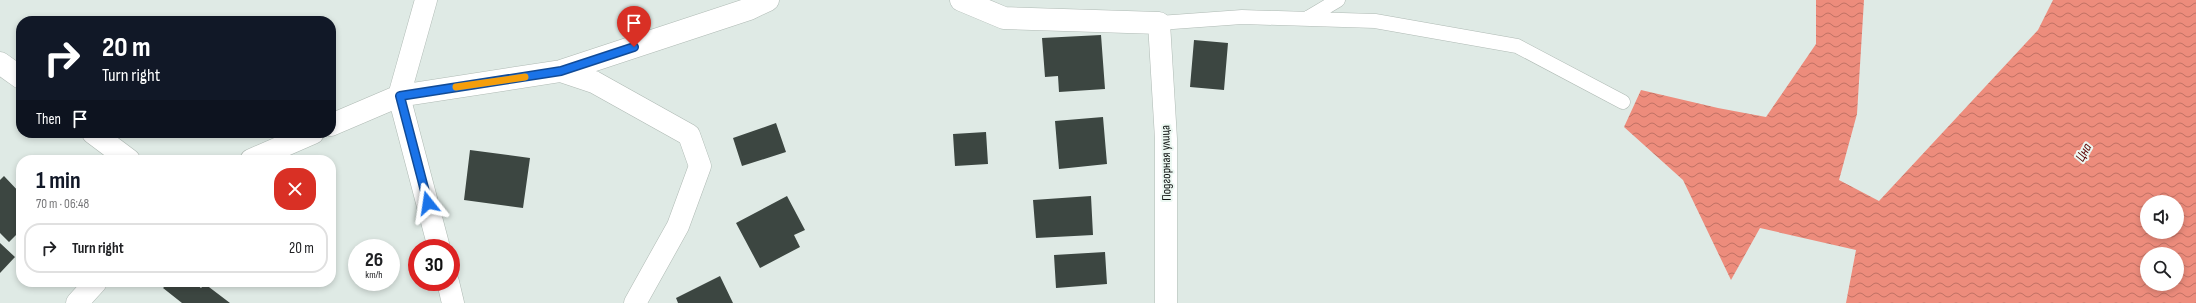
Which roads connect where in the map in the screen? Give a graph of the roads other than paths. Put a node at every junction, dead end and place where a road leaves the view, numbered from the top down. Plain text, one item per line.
1 (426, 0) edge
2 (768, 0) edge
3 (961, 0) edge
4 (1338, 0) edge
5 (1306, 19) junction
6 (1159, 23) junction
7 (0, 63) edge
8 (561, 71) junction
9 (16, 74) edge
10 (400, 96) junction
11 (1623, 102) dead end
12 (336, 123) edge
13 (100, 138) edge
14 (302, 138) edge
15 (122, 155) edge
16 (262, 155) edge
17 (437, 239) edge
18 (91, 287) edge
19 (450, 291) edge
20 (77, 303) edge
21 (453, 303) edge
22 (634, 303) edge
23 (1166, 303) edge

1 - 10 street
2 - 8 street
3 - 6 street
4 - 5 lane
5 - 6 lane
5 - 11 lane
6 - 23 street, Подгорная улица
7 - 9 street
8 - 10 street
8 - 22 street
10 - 12 street
10 - 17 street
13 - 15 street
14 - 16 street
18 - 20 street
19 - 21 street

